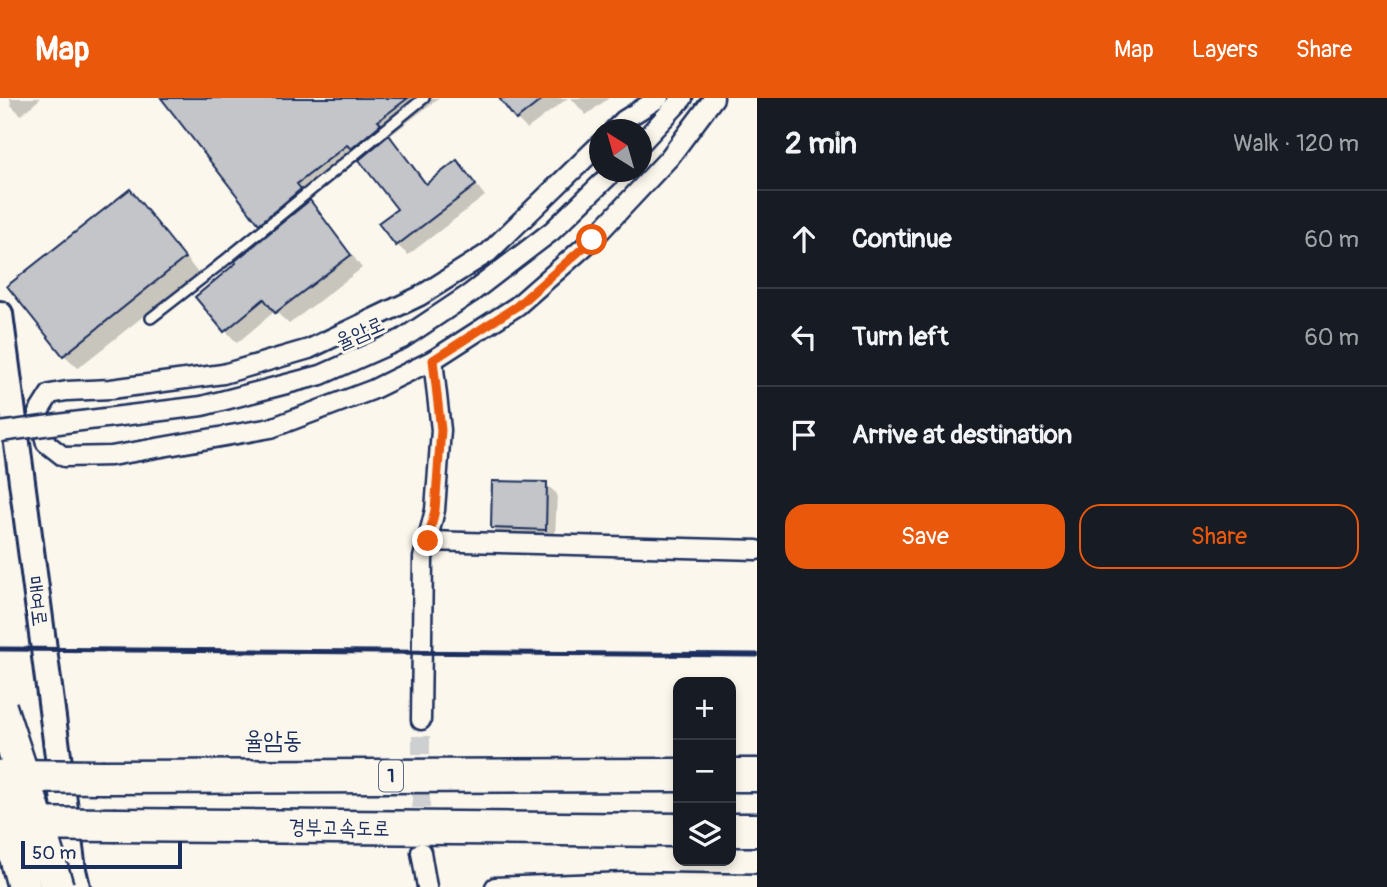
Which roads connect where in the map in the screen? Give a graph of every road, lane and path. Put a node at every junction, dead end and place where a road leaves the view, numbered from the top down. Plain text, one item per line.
1 (424, 98) edge
2 (659, 98) edge
3 (683, 98) edge
4 (714, 98) edge
5 (626, 119) edge
6 (652, 131) edge
7 (589, 155) edge
8 (603, 182) edge
9 (0, 314) edge
10 (151, 318) dead end
11 (433, 360) junction
12 (0, 432) edge
13 (428, 541) junction
14 (757, 550) edge
15 (0, 707) edge
16 (421, 720) tunnel mouth
17 (673, 775) edge
18 (736, 775) edge
19 (757, 775) edge
20 (0, 776) edge
21 (0, 797) edge
22 (0, 824) edge
23 (673, 830) edge
24 (736, 830) edge
25 (757, 830) edge
26 (421, 852) tunnel mouth
27 (757, 884) edge
28 (24, 887) edge
29 (57, 887) edge
30 (77, 887) edge
31 (427, 887) edge
32 (495, 887) edge

1 - 10 lane
2 - 5 street
3 - 6 street
4 - 11 street
7 - 11 street
8 - 12 street, 율암로, bridge
9 - 30 street, 매여로
11 - 13 street
13 - 14 street
13 - 16 street
15 - 29 highway, bridge
17 - 20 highway, 1, bridge
18 - 19 highway
21 - 28 highway, bridge
22 - 23 highway, 경부고속도로, bridge
24 - 25 highway
26 - 31 street
27 - 32 street

